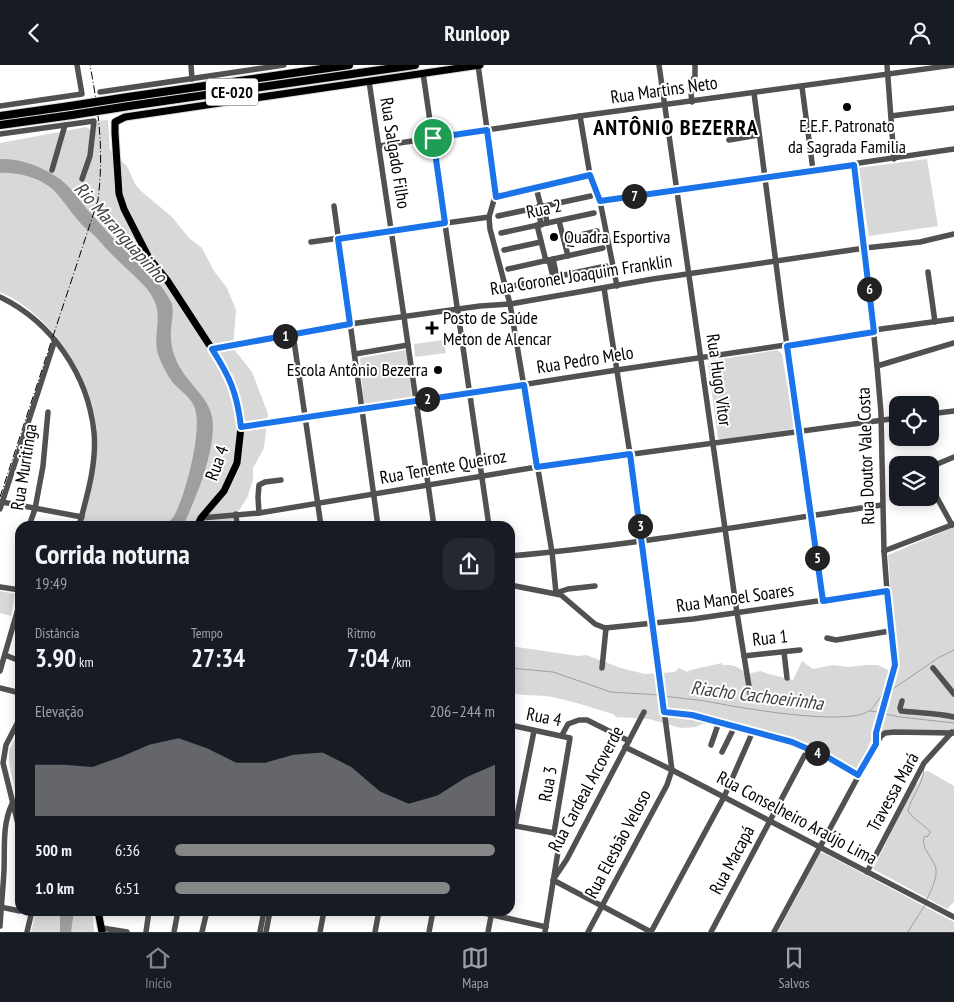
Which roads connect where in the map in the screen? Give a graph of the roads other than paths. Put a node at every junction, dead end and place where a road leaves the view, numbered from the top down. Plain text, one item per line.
1 (77, 65) edge
2 (191, 65) edge
3 (284, 65) edge
4 (349, 65) edge
5 (415, 65) edge
6 (478, 65) edge
7 (659, 65) edge
8 (695, 65) edge
9 (888, 65) edge
10 (954, 65) edge
11 (945, 66) edge
12 (251, 67) edge
13 (329, 67) edge
14 (911, 68) edge
15 (423, 69) edge
16 (888, 74) junction
17 (336, 77) junction
18 (192, 79) junction
19 (369, 81) junction
20 (336, 86) junction
21 (802, 87) junction
22 (100, 92) dead end
23 (754, 93) junction
24 (692, 102) junction
25 (0, 106) edge
26 (665, 106) junction
27 (954, 108) edge
28 (0, 116) edge
29 (580, 116) junction
30 (891, 116) junction
31 (0, 125) edge
32 (65, 125) junction
33 (487, 130) junction
34 (0, 133) edge
35 (758, 135) junction
36 (433, 138) junction
37 (729, 140) dead end
38 (379, 146) junction
39 (954, 149) edge
40 (894, 159) junction
41 (854, 165) junction
42 (52, 170) dead end
43 (813, 170) junction
44 (590, 175) junction
45 (764, 177) junction
46 (82, 179) dead end
47 (536, 187) junction
48 (677, 190) junction
49 (592, 196) dead end
50 (496, 197) junction
51 (600, 201) junction
52 (334, 206) dead end
53 (541, 207) junction
54 (594, 213) dead end
55 (498, 216) dead end
56 (490, 217) junction
57 (559, 221) junction
58 (445, 223) junction
59 (542, 224) junction
60 (392, 231) junction
61 (597, 231) dead end
62 (501, 233) dead end
63 (954, 234) edge
64 (338, 239) junction
65 (564, 239) junction
66 (541, 242) junction
67 (311, 243) dead end
68 (603, 248) dead end
69 (865, 248) junction
70 (504, 250) dead end
71 (568, 256) junction
72 (550, 260) junction
73 (775, 261) junction
74 (606, 266) dead end
75 (508, 269) dead end
76 (928, 272) dead end
77 (689, 275) junction
78 (555, 277) junction
79 (513, 286) dead end
80 (617, 286) junction
81 (604, 288) junction
82 (0, 297) edge
83 (510, 305) junction
84 (458, 309) junction
85 (404, 317) junction
86 (954, 319) edge
87 (935, 322) junction
88 (350, 324) junction
89 (874, 331) junction
90 (293, 334) junction
91 (55, 340) junction
92 (954, 343) edge
93 (408, 345) junction
94 (787, 346) junction
95 (212, 349) junction
96 (355, 354) junction
97 (701, 358) junction
98 (877, 366) junction
99 (617, 370) junction
100 (524, 385) junction
101 (470, 393) junction
102 (415, 400) junction
103 (362, 408) junction
104 (954, 411) edge
105 (48, 412) dead end
106 (939, 413) edge
107 (305, 417) junction
108 (881, 419) junction
109 (889, 419) edge
110 (241, 427) junction
111 (800, 431) junction
112 (713, 443) junction
113 (630, 454) junction
114 (954, 457) edge
115 (939, 463) edge
116 (537, 467) junction
117 (482, 476) junction
118 (281, 480) dead end
119 (428, 485) junction
120 (374, 494) junction
121 (939, 500) edge
122 (2, 502) junction
123 (318, 503) junction
124 (882, 505) junction
125 (0, 509) edge
126 (34, 509) junction
127 (259, 513) junction
128 (236, 514) junction
129 (811, 516) junction
130 (82, 517) junction
131 (202, 518) junction
132 (30, 521) edge
133 (81, 521) edge
134 (200, 521) edge
135 (203, 521) edge
136 (237, 521) edge
137 (320, 521) edge
138 (377, 521) edge
139 (433, 521) edge
140 (488, 521) edge
141 (953, 524) edge
142 (726, 529) junction
143 (642, 540) junction
144 (884, 551) junction
145 (552, 552) junction
146 (515, 556) edge
147 (515, 586) edge
148 (595, 586) dead end
149 (0, 587) edge
150 (15, 588) edge
151 (887, 591) junction
152 (556, 593) junction
153 (823, 601) junction
154 (737, 613) junction
155 (15, 620) edge
156 (653, 624) junction
157 (606, 628) junction
158 (890, 631) junction
159 (827, 638) dead end
160 (800, 650) dead end
161 (784, 652) junction
162 (5, 655) junction
163 (744, 656) junction
164 (15, 659) edge
165 (602, 668) dead end
166 (933, 668) dead end
167 (0, 671) edge
168 (787, 679) dead end
169 (0, 688) edge
170 (15, 692) edge
171 (954, 694) edge
172 (751, 699) dead end
173 (902, 701) dead end
174 (664, 709) junction
175 (644, 712) dead end
176 (954, 717) edge
177 (720, 722) junction
178 (515, 726) edge
179 (735, 726) junction
180 (15, 727) edge
181 (534, 731) junction
182 (753, 731) junction
183 (953, 732) edge
184 (562, 735) junction
185 (571, 740) joint
186 (629, 741) junction
187 (876, 744) junction
188 (710, 745) dead end
189 (625, 747) junction
190 (808, 749) junction
191 (2, 750) edge
192 (722, 752) dead end
193 (672, 770) junction
194 (858, 775) junction
195 (0, 786) edge
196 (8, 787) junction
197 (724, 797) junction
198 (12, 804) junction
199 (15, 814) edge
200 (515, 817) edge
201 (770, 821) junction
202 (515, 826) edge
203 (2, 829) edge
204 (556, 834) junction
205 (819, 847) junction
206 (866, 872) junction
207 (553, 880) junction
208 (601, 905) junction
209 (1, 907) edge
210 (15, 910) edge
211 (31, 916) edge
212 (99, 916) edge
213 (149, 916) edge
214 (177, 916) edge
215 (206, 916) edge
216 (266, 916) edge
217 (267, 916) edge
218 (323, 916) edge
219 (378, 916) edge
220 (432, 916) edge
221 (492, 916) edge
222 (499, 916) edge
223 (954, 917) edge
224 (0, 926) edge
225 (545, 929) edge
226 (102, 930) edge
227 (27, 932) edge
228 (127, 932) edge
229 (146, 932) edge
230 (174, 932) edge
231 (202, 932) edge
232 (260, 932) edge
233 (266, 932) edge
234 (320, 932) edge
235 (375, 932) edge
236 (429, 932) edge
237 (488, 932) edge
238 (588, 932) edge
239 (651, 932) edge
240 (711, 932) edge
241 (774, 932) edge

1 - 25 street
2 - 18 street
3 - 12 street
4 - 13 highway, CE-020
5 - 17 highway, CE-020
6 - 15 main road
6 - 33 street
7 - 26 street, Rua Hugo Vítor
8 - 24 street
9 - 16 street
10 - 11 street, Rua Martins Neto
11 - 14 street, Rua Martins Neto
12 - 18 street
13 - 28 highway, CE-020, bridge
14 - 16 street, Rua Martins Neto
15 - 19 main road
15 - 36 street
16 - 21 street, Rua Martins Neto
16 - 30 street
17 - 20 highway
17 - 31 highway, CE-020, bridge
18 - 22 street
19 - 20 main road
19 - 38 street, Rua Salgado Filho
20 - 95 main road, Rua 4
21 - 23 street, Rua Martins Neto
21 - 43 street
23 - 24 street, Rua Martins Neto
23 - 35 street
24 - 26 street, Rua Martins Neto
26 - 29 street, Rua Martins Neto
26 - 48 street, Rua Hugo Vítor
27 - 30 street
29 - 33 street, Rua Martins Neto
29 - 44 street
30 - 40 street
32 - 34 street
32 - 42 street
32 - 46 street
33 - 36 street, Rua Martins Neto
33 - 50 street
35 - 37 street
35 - 45 street
36 - 38 street, Rua Martins Neto
36 - 58 street
38 - 60 street, Rua Salgado Filho
39 - 40 street
40 - 41 street
41 - 43 street
41 - 69 street, Rua Doutor Vale Costa
43 - 45 street
44 - 47 street
44 - 51 street
45 - 48 street
45 - 73 street
47 - 50 street
47 - 53 street
48 - 51 street
48 - 77 street, Rua Hugo Vítor
49 - 53 street
50 - 56 street
51 - 80 street
52 - 64 street
53 - 55 street
53 - 59 street
54 - 57 street, Rua 2
56 - 58 street
56 - 83 street
57 - 59 street, Rua 2
57 - 65 street
58 - 60 street
58 - 84 street
59 - 62 street, Rua 2
59 - 66 street
60 - 64 street
60 - 85 street, Rua Salgado Filho
61 - 65 street
63 - 69 street, Rua Coronel Joaquim Franklin
64 - 67 street
64 - 88 street
65 - 71 street
66 - 70 street
66 - 72 street
68 - 71 street
69 - 73 street, Rua Coronel Joaquim Franklin
69 - 89 street, Rua Doutor Vale Costa
71 - 72 street
72 - 75 street
72 - 78 street
73 - 77 street, Rua Coronel Joaquim Franklin
73 - 94 street
74 - 78 street
76 - 87 street
77 - 80 street, Rua Coronel Joaquim Franklin
77 - 97 street, Rua Hugo Vítor
78 - 79 street
80 - 81 street, Rua Coronel Joaquim Franklin
81 - 83 street, Rua Coronel Joaquim Franklin
81 - 99 street
82 - 91 street
83 - 84 street, Rua Coronel Joaquim Franklin
83 - 100 street
84 - 85 street, Rua Coronel Joaquim Franklin
84 - 101 street
85 - 88 street, Rua Coronel Joaquim Franklin
85 - 93 street, Rua Salgado Filho
86 - 87 street, Rua Pedro Melo
87 - 89 street, Rua Pedro Melo
88 - 90 street, Rua Coronel Joaquim Franklin
88 - 96 street
89 - 94 street, Rua Pedro Melo
89 - 98 street, Rua Doutor Vale Costa
90 - 95 street, Rua Coronel Joaquim Franklin
90 - 107 street
91 - 122 street
91 - 130 street
92 - 98 street
93 - 96 street
93 - 102 street, Rua Salgado Filho
94 - 97 street, Rua Pedro Melo
94 - 111 street
95 - 110 main road, Rua 4
96 - 103 street
97 - 99 street, Rua Pedro Melo
97 - 112 street, Rua Hugo Vítor
98 - 108 street, Rua Doutor Vale Costa
99 - 100 street, Rua Pedro Melo
99 - 113 street
100 - 101 street, Rua Pedro Melo
100 - 116 street
101 - 102 street, Rua Pedro Melo
101 - 117 street
102 - 103 street, Rua Pedro Melo
102 - 119 street, Rua Salgado Filho
103 - 107 street, Rua Pedro Melo
103 - 120 street
104 - 106 street
105 - 126 street, Rua Muritinga
107 - 110 street, Rua Pedro Melo
107 - 123 street
108 - 109 street, Rua Tenente Queiroz
108 - 111 street, Rua Tenente Queiroz
108 - 124 street, Rua Doutor Vale Costa
110 - 131 main road, Rua 4
111 - 112 street, Rua Tenente Queiroz
111 - 129 street
112 - 113 street, Rua Tenente Queiroz
112 - 142 street, Rua Hugo Vítor
113 - 116 street, Rua Tenente Queiroz
113 - 143 street
114 - 115 street
116 - 117 street, Rua Tenente Queiroz
116 - 145 street
117 - 119 street, Rua Tenente Queiroz
117 - 140 street
118 - 127 street
119 - 120 street, Rua Tenente Queiroz
119 - 139 street, Rua Salgado Filho
120 - 123 street, Rua Tenente Queiroz
120 - 138 street
121 - 141 street
122 - 125 street
122 - 126 street
123 - 127 street, Rua Tenente Queiroz
123 - 137 street
124 - 129 street
124 - 144 street, Rua Doutor Vale Costa
126 - 130 street
126 - 132 street, Rua Muritinga
127 - 128 street, Rua Tenente Queiroz
128 - 131 street, Rua Tenente Queiroz
128 - 136 street
129 - 142 street
129 - 153 street
130 - 133 street
131 - 134 main road, Rua 4
131 - 135 street
141 - 144 street
142 - 143 street
142 - 154 street, Rua Hugo Vítor
143 - 145 street
143 - 156 street
144 - 151 street, Rua Doutor Vale Costa
145 - 146 street
145 - 152 street
147 - 152 street
148 - 152 street
149 - 150 street
151 - 153 street, Rua Manoel Soares
151 - 158 street, Rua Doutor Vale Costa
152 - 157 street
153 - 154 street, Rua Manoel Soares
154 - 156 street, Rua Manoel Soares
154 - 163 street, Rua Hugo Vítor
155 - 162 street
156 - 157 street, Rua Manoel Soares
156 - 174 street
157 - 165 street
158 - 159 street
158 - 187 street, Rua Doutor Vale Costa
160 - 161 street, Rua 1
161 - 163 street, Rua 1
161 - 168 street
162 - 164 street
162 - 167 street
163 - 172 street, Rua Hugo Vítor
166 - 171 street
169 - 170 street
173 - 176 street
174 - 177 street
174 - 193 street
175 - 186 street, Rua Cardeal Arcoverde
177 - 179 street
177 - 188 street
178 - 181 street, Rua 4
179 - 182 street
179 - 192 street
180 - 191 street
181 - 184 street, Rua 4
181 - 200 street
182 - 190 street
182 - 197 street
183 - 187 street
183 - 206 street, Travessa Mará
184 - 185 street, Rua 4
184 - 186 street
185 - 204 street, Rua 3
186 - 189 street, Rua Cardeal Arcoverde
187 - 194 street
189 - 193 street, Rua Conselheiro Araújo Lima
189 - 207 street, Rua Cardeal Arcoverde
190 - 194 street
190 - 201 street, Rua Macapá
191 - 196 street
193 - 197 street, Rua Conselheiro Araújo Lima
193 - 208 street, Rua Elesbão Veloso
194 - 205 street
195 - 196 street
196 - 198 street
197 - 201 street, Rua Conselheiro Araújo Lima
197 - 239 street
198 - 199 street
198 - 203 street
201 - 205 street, Rua Conselheiro Araújo Lima
201 - 240 street, Rua Macapá
202 - 204 street
203 - 209 street
204 - 207 street, Rua Cardeal Arcoverde
205 - 206 street, Rua Conselheiro Araújo Lima
205 - 241 street
206 - 223 street, Rua Conselheiro Araújo Lima
207 - 208 street
207 - 225 street, Rua Cardeal Arcoverde
208 - 238 street, Rua Elesbão Veloso
208 - 239 street
209 - 210 street
209 - 224 street
211 - 227 street
212 - 226 main road
213 - 229 street
214 - 230 street
215 - 231 street
216 - 232 street
217 - 233 street
218 - 234 street
219 - 235 street
220 - 236 street
221 - 237 street
222 - 225 street
226 - 228 street

